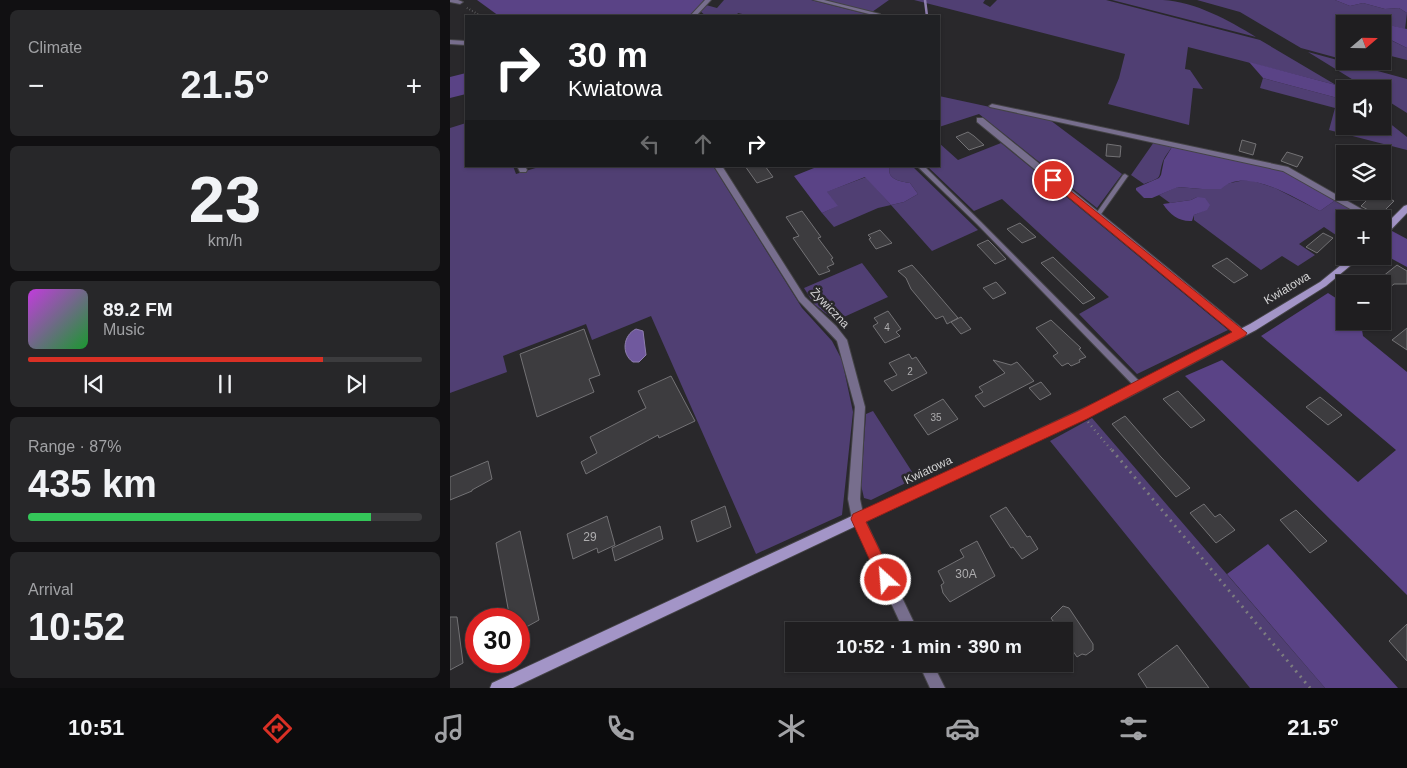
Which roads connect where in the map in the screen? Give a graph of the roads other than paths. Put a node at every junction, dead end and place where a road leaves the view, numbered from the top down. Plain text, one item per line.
1 (450, 0) edge
2 (708, 0) edge
3 (816, 0) edge
4 (460, 2) road end
5 (877, 14) dead end
6 (694, 15) edge
7 (450, 42) edge
8 (465, 43) edge
9 (992, 106) dead end
10 (980, 120) dead end
11 (719, 167) edge
12 (921, 167) edge
13 (1126, 176) dead end
14 (1407, 208) edge
15 (1359, 210) edge
16 (1097, 216) junction
17 (1391, 221) edge
18 (1347, 265) edge
19 (1241, 333) junction
20 (1139, 386) junction
21 (858, 519) junction
22 (907, 622) edge
23 (930, 672) edge
24 (497, 688) edge
25 (938, 688) edge

1 - 4 street
2 - 6 street
3 - 5 street
7 - 8 street
9 - 15 street
10 - 16 street
11 - 21 street, Żywiczna
12 - 20 lane
13 - 16 lane
14 - 17 street
16 - 19 street
18 - 19 street, Kwiatowa
19 - 20 street, Kwiatowa
20 - 21 street, Kwiatowa
21 - 22 street, Żywiczna
21 - 24 street, Kwiatowa
23 - 25 street

